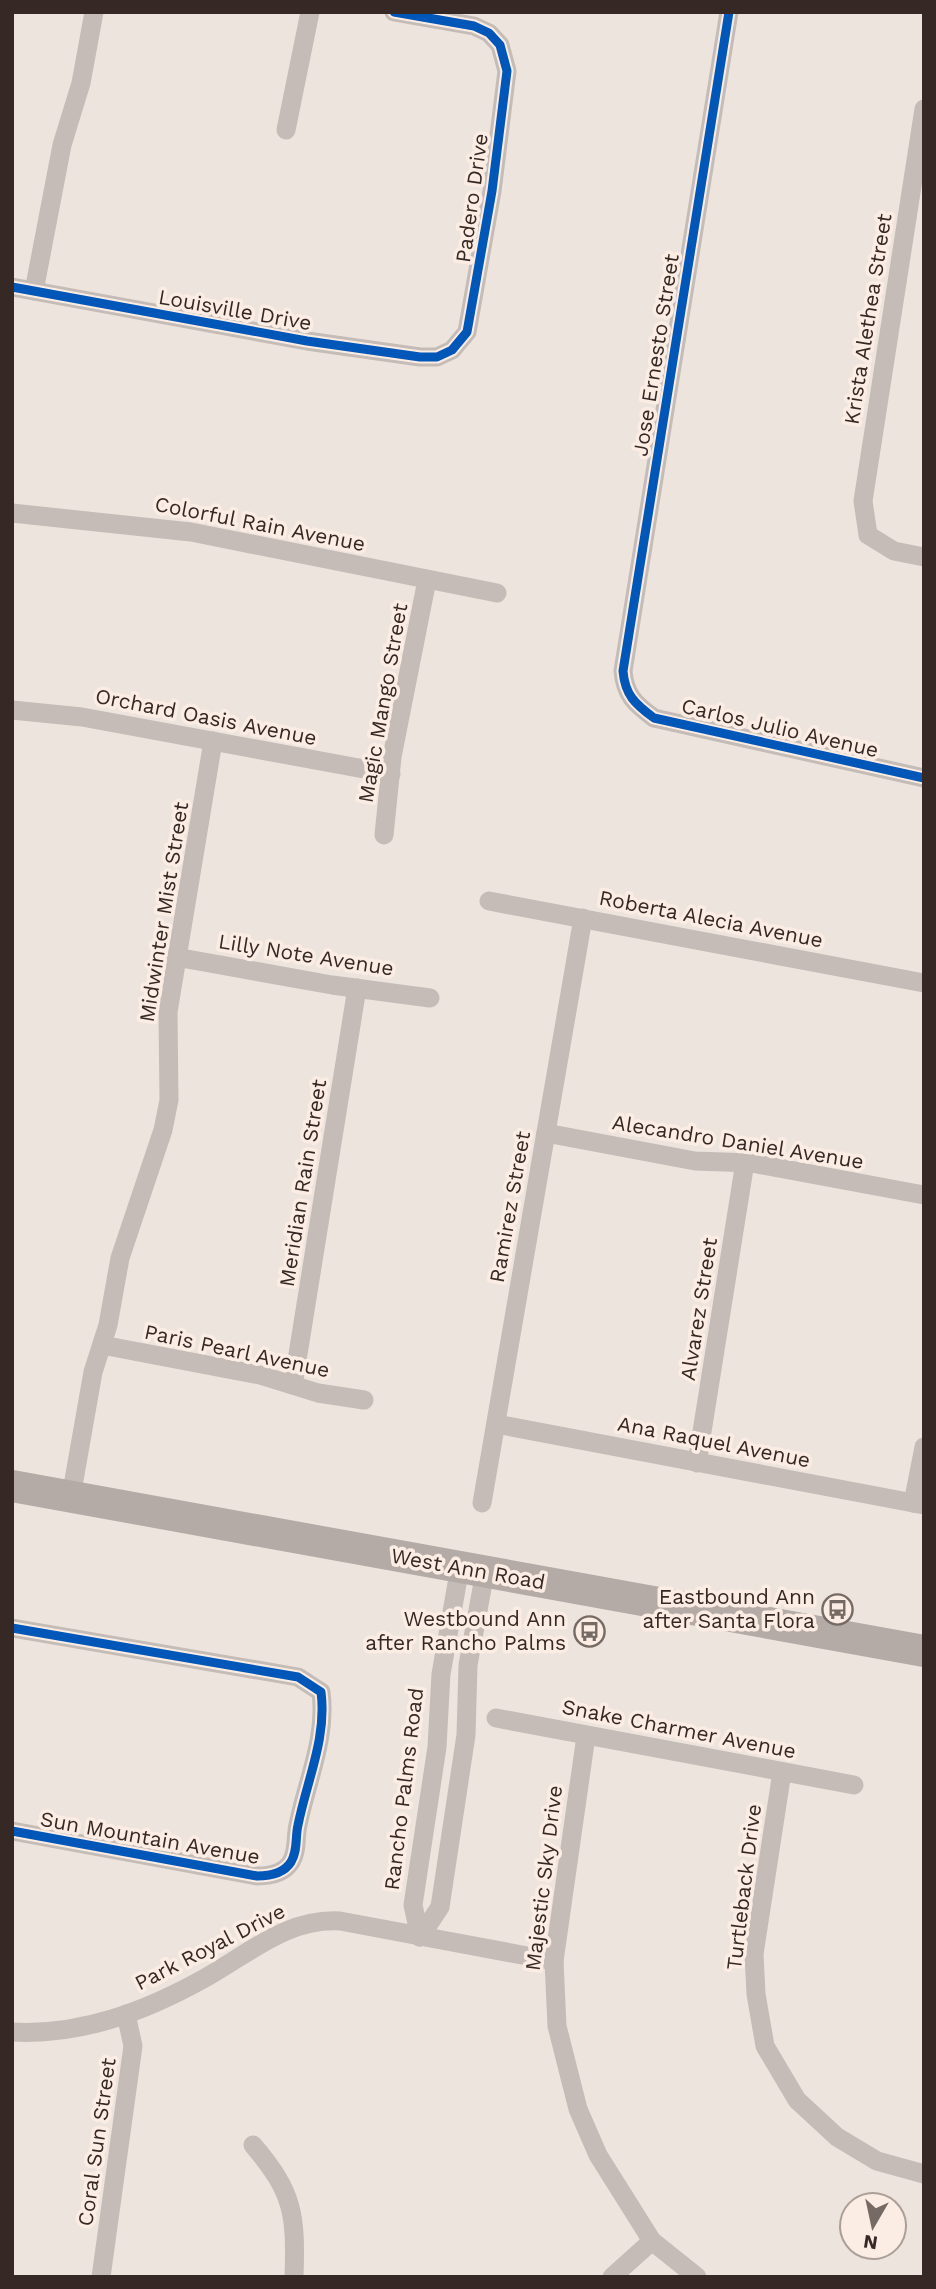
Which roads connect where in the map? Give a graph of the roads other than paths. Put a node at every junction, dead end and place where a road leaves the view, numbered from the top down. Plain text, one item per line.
1 (94, 12) edge
2 (310, 12) edge
3 (394, 12) edge
4 (729, 12) edge
5 (924, 110) edge
6 (286, 131) dead end
7 (12, 287) edge
8 (34, 291) junction
9 (452, 350) joint
10 (12, 513) edge
11 (924, 556) edge
12 (427, 580) junction
13 (497, 593) dead end
14 (632, 703) joint
15 (12, 710) edge
16 (214, 741) junction
17 (391, 775) junction
18 (924, 778) edge
19 (384, 835) dead end
20 (489, 901) dead end
21 (583, 918) junction
22 (176, 957) junction
23 (924, 983) edge
24 (357, 988) junction
25 (430, 998) dead end
26 (546, 1133) junction
27 (746, 1162) junction
28 (924, 1195) edge
29 (102, 1345) junction
30 (293, 1385) junction
31 (364, 1400) dead end
32 (496, 1424) junction
33 (924, 1447) edge
34 (697, 1462) junction
35 (12, 1486) edge
36 (71, 1497) junction
37 (482, 1503) dead end
38 (918, 1504) edge
39 (472, 1570) junction
40 (12, 1628) edge
41 (924, 1651) edge
42 (496, 1718) dead end
43 (586, 1736) junction
44 (782, 1772) junction
45 (854, 1785) dead end
46 (12, 1831) edge
47 (421, 1937) junction
48 (554, 1961) junction
49 (126, 2014) junction
50 (12, 2032) edge
51 (253, 2146) dead end
52 (924, 2174) edge
53 (652, 2241) junction
54 (101, 2277) edge
55 (294, 2277) edge
56 (612, 2277) edge
57 (697, 2277) edge

1 - 8 street
2 - 6 street
3 - 9 street, Padero Drive
4 - 14 street, Jose Ernesto Street
5 - 11 street, Krista Alethea Street
7 - 8 street, Louisville Drive
8 - 9 street, Louisville Drive
10 - 12 street, Colorful Rain Avenue
12 - 13 street, Colorful Rain Avenue
12 - 17 street, Magic Mango Street
14 - 18 street, Carlos Julio Avenue
15 - 16 street, Orchard Oasis Avenue
16 - 17 street, Orchard Oasis Avenue
16 - 22 street, Midwinter Mist Street
17 - 19 street, Magic Mango Street
20 - 21 street, Roberta Alecia Avenue
21 - 23 street, Roberta Alecia Avenue
21 - 26 street, Ramirez Street
22 - 24 street, Lilly Note Avenue
22 - 29 street, Midwinter Mist Street
24 - 25 street, Lilly Note Avenue
24 - 30 street, Meridian Rain Street
26 - 27 street, Alecandro Daniel Avenue
26 - 32 street, Ramirez Street
27 - 28 street, Alecandro Daniel Avenue
27 - 34 street, Alvarez Street
29 - 30 street, Paris Pearl Avenue
29 - 36 street, Midwinter Mist Street
30 - 31 street, Paris Pearl Avenue
32 - 34 street, Ana Raquel Avenue
32 - 37 street, Ramirez Street
33 - 38 street
34 - 38 street, Ana Raquel Avenue
35 - 36 main road, West Ann Road
36 - 39 main road, West Ann Road
39 - 41 main road, West Ann Road
39 - 47 street
39 - 47 street, Rancho Palms Road
40 - 46 street, Sun Mountain Avenue
42 - 43 street, Snake Charmer Avenue
43 - 44 street, Snake Charmer Avenue
43 - 48 street, Majestic Sky Drive
44 - 45 street, Snake Charmer Avenue
44 - 52 street, Turtleback Drive
47 - 48 street, Park Royal Drive
47 - 49 street, Park Royal Drive
48 - 53 street, Majestic Sky Drive
49 - 50 street, Park Royal Drive
49 - 54 street, Coral Sun Street
51 - 55 street
53 - 56 street
53 - 57 street, Majestic Sky Drive

